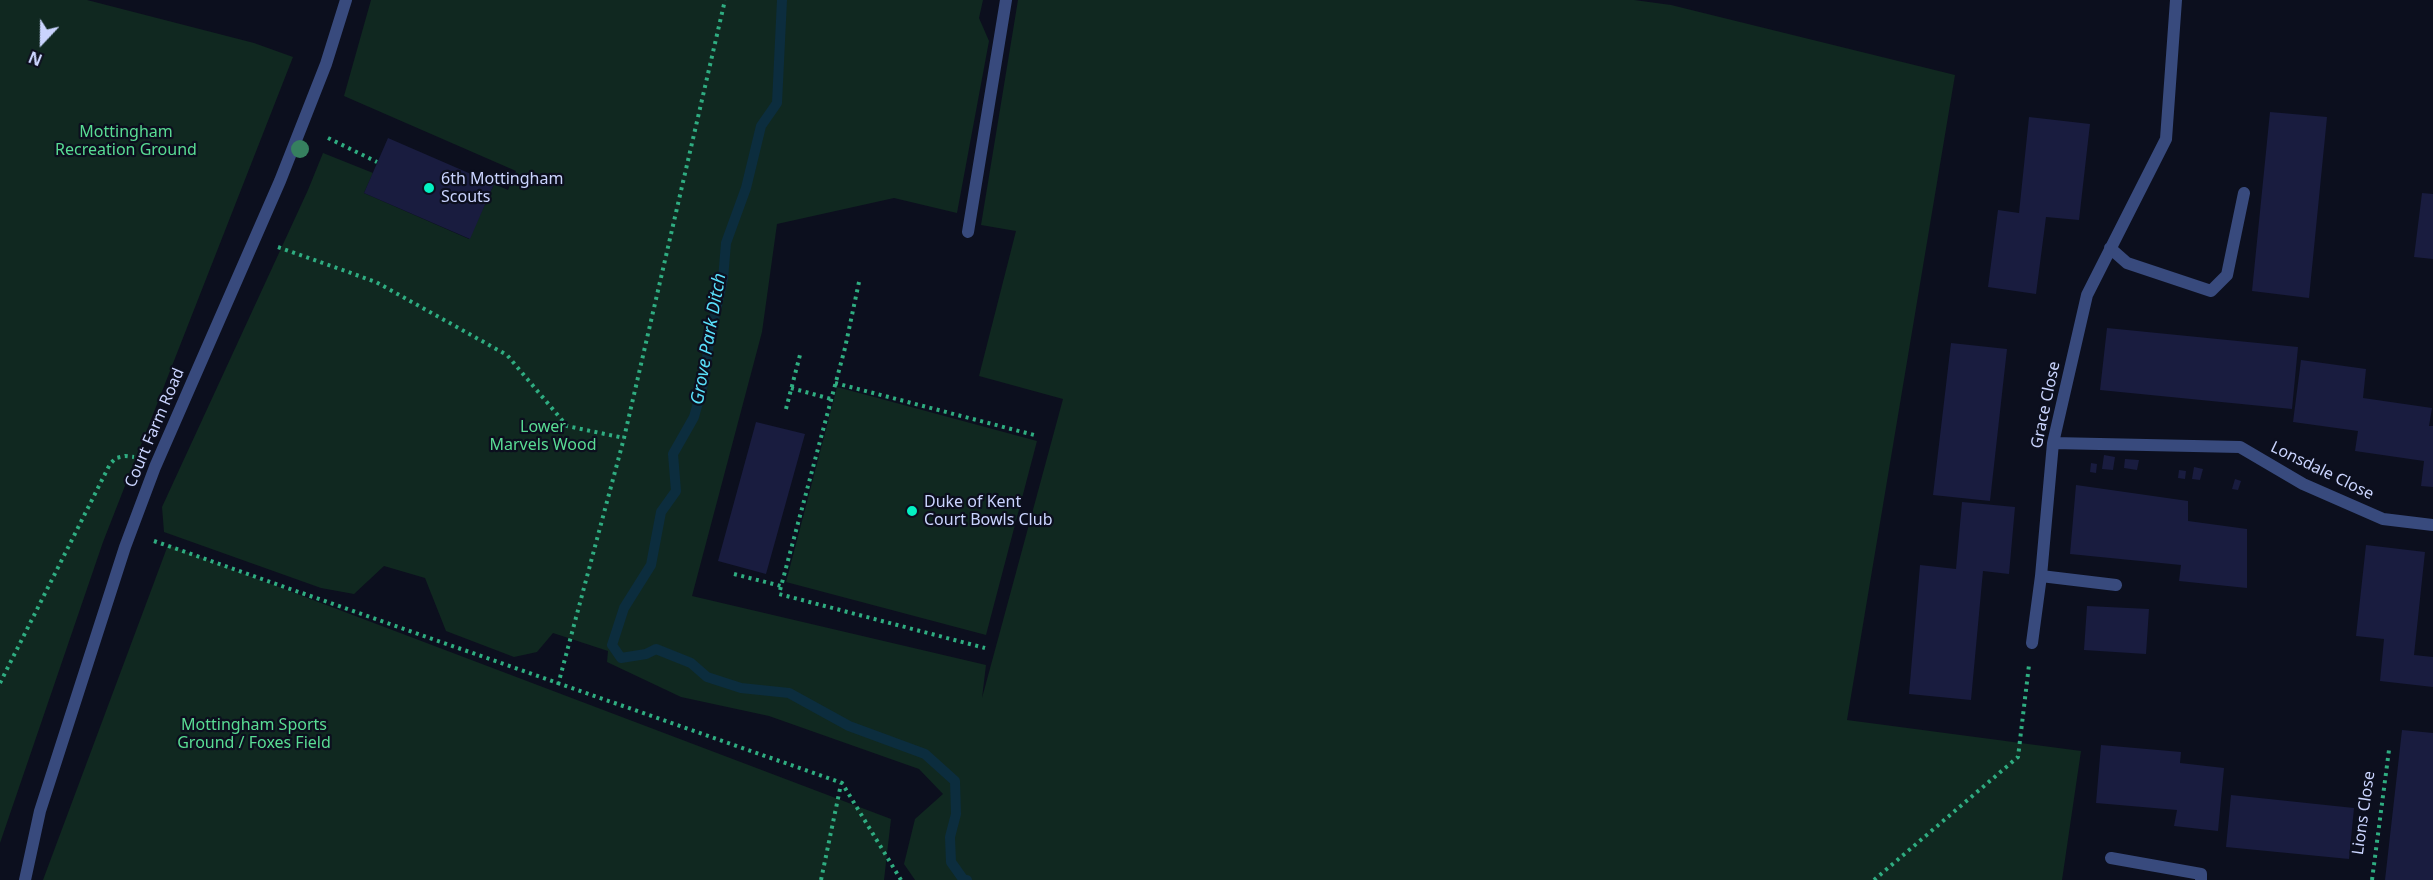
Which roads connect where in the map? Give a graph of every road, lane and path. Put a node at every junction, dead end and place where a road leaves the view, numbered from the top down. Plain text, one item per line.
1 (346, 0) edge
2 (725, 0) edge
3 (1006, 0) edge
4 (2176, 0) edge
5 (328, 138) dead end
6 (377, 162) dead end
7 (2244, 193) dead end
8 (968, 232) dead end
9 (255, 238) junction
10 (2110, 248) junction
11 (859, 282) dead end
12 (801, 351) dead end
13 (835, 383) junction
14 (791, 388) junction
15 (831, 399) junction
16 (786, 409) dead end
17 (1038, 436) dead end
18 (624, 438) junction
19 (2053, 443) junction
20 (110, 464) dead end
21 (2433, 525) edge
22 (130, 532) junction
23 (734, 574) dead end
24 (2041, 576) junction
25 (2116, 585) dead end
26 (781, 586) junction
27 (2032, 644) joint
28 (985, 648) dead end
29 (0, 683) edge
30 (558, 685) junction
31 (2390, 750) dead end
32 (842, 783) junction
33 (2111, 858) dead end
34 (25, 880) edge
35 (821, 880) edge
36 (901, 880) edge
37 (1874, 880) edge
38 (2200, 880) edge
39 (2372, 880) edge

1 - 9 street, Court Farm Road
2 - 18 path
3 - 8 street
4 - 10 street, Grace Close
5 - 6 path
7 - 10 street
9 - 18 path
9 - 22 street, Court Farm Road
10 - 19 street, Grace Close
11 - 13 path
12 - 14 path
13 - 15 path
13 - 17 path
14 - 15 path
14 - 16 path
15 - 26 path
18 - 30 path
19 - 21 street, Lonsdale Close
19 - 24 street, Grace Close
20 - 29 path
22 - 30 path
22 - 34 street, Court Farm Road
23 - 26 path
24 - 25 street
24 - 27 street, Grace Close
26 - 28 path
27 - 37 path
30 - 32 path
31 - 39 path, Lions Close
32 - 35 path
32 - 36 path
33 - 38 street

